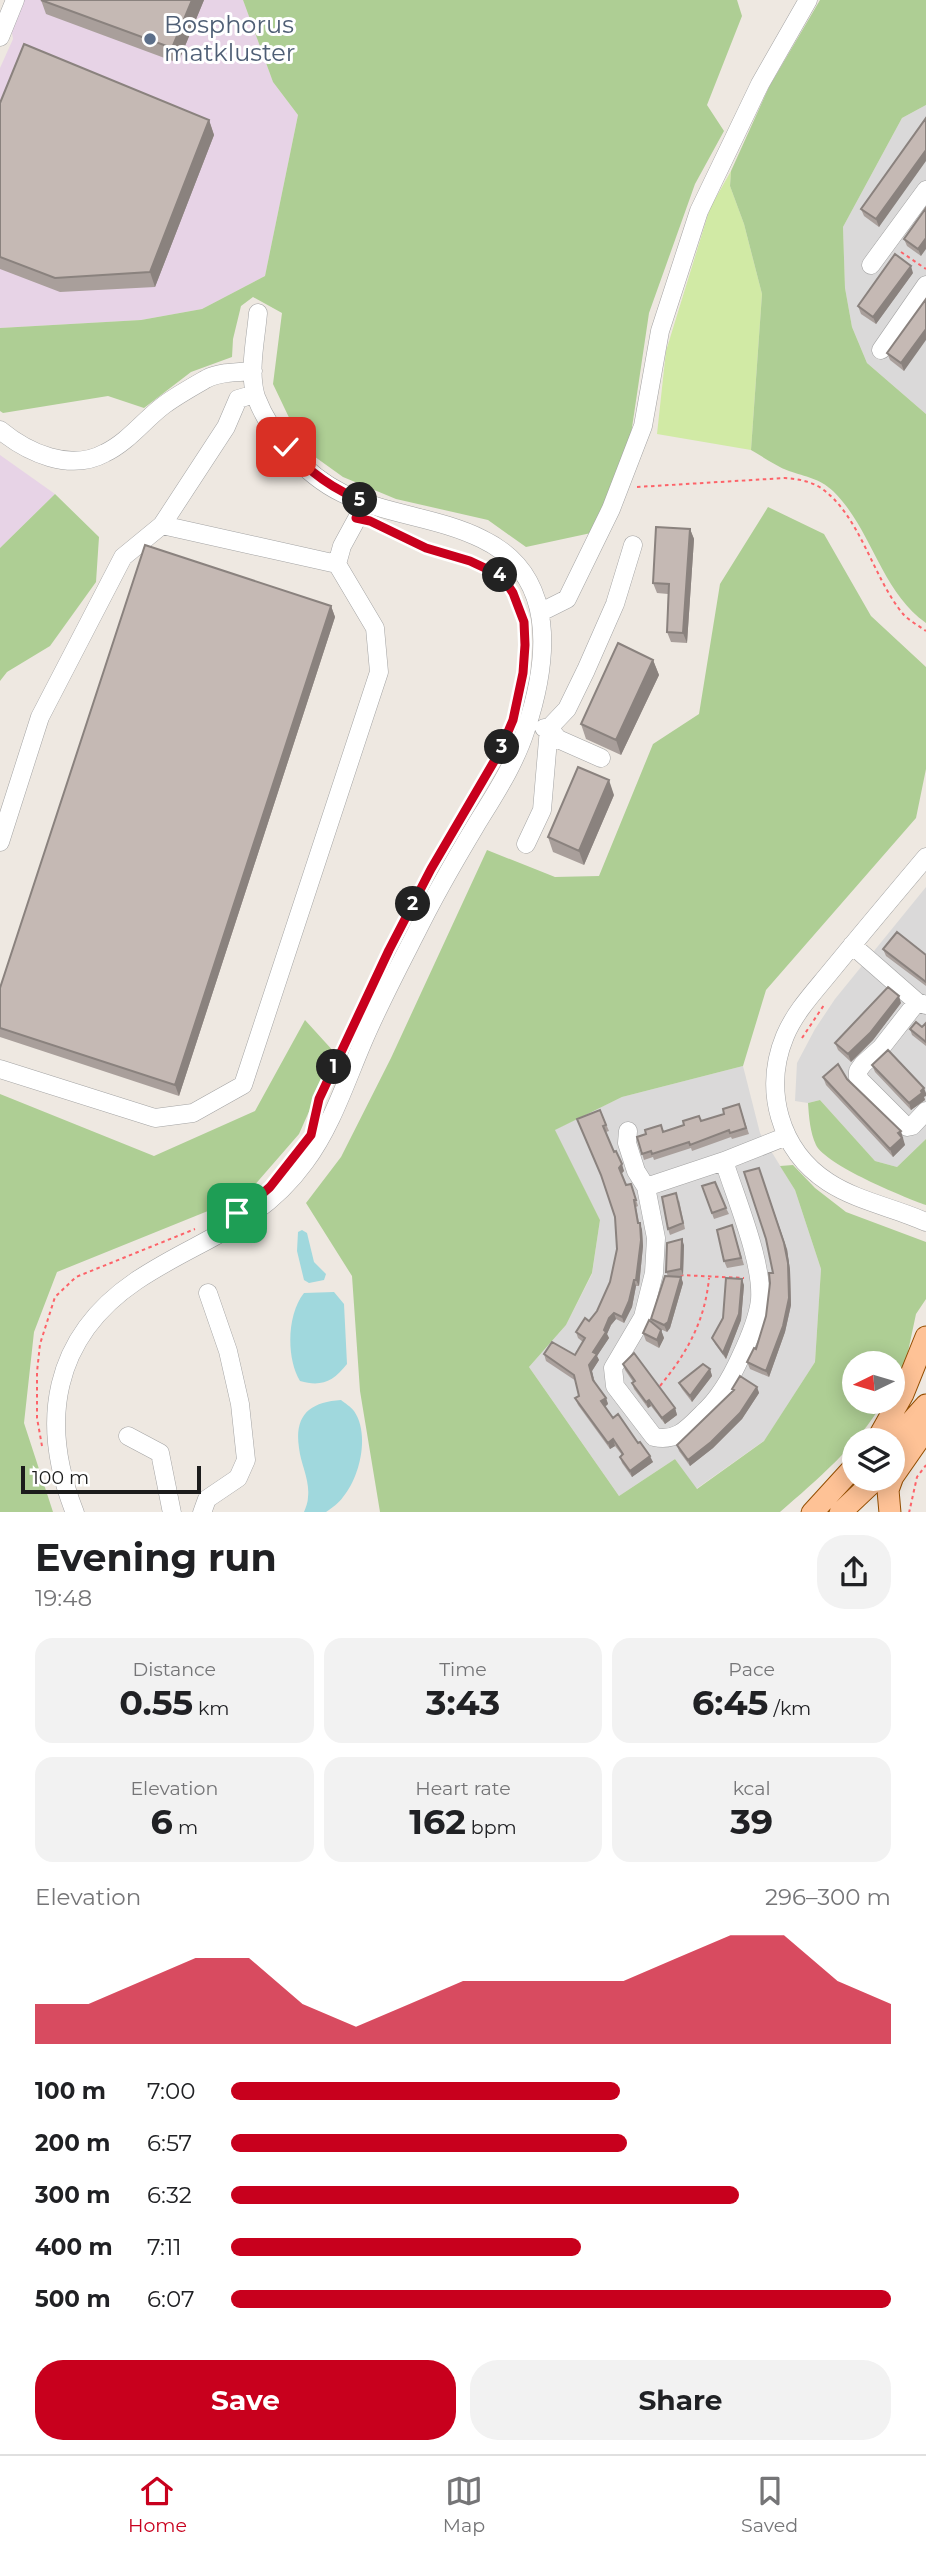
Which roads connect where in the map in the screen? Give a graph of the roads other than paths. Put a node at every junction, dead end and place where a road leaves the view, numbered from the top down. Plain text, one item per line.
1 (15, 0) edge
2 (808, 0) edge
3 (0, 37) edge
4 (926, 190) edge
5 (871, 265) dead end
6 (926, 285) edge
7 (258, 313) dead end
8 (881, 349) dead end
9 (253, 371) junction
10 (255, 394) junction
11 (0, 430) edge
12 (366, 502) junction
13 (162, 525) junction
14 (633, 545) dead end
15 (337, 564) junction
16 (541, 612) junction
17 (549, 728) junction
18 (518, 729) junction
19 (601, 758) dead end
20 (0, 842) edge
21 (526, 844) dead end
22 (926, 857) edge
23 (852, 945) junction
24 (921, 1004) edge
25 (0, 1069) edge
26 (926, 1111) edge
27 (628, 1131) dead end
28 (787, 1136) junction
29 (724, 1161) junction
30 (646, 1187) junction
31 (926, 1222) edge
32 (208, 1293) dead end
33 (926, 1337) edge
34 (926, 1405) edge
35 (926, 1426) edge
36 (884, 1428) edge
37 (905, 1428) edge
38 (128, 1436) dead end
39 (905, 1448) edge
40 (905, 1458) edge
41 (842, 1480) edge
42 (847, 1491) edge
43 (863, 1491) edge
44 (888, 1491) edge
45 (75, 1512) edge
46 (172, 1512) edge
47 (202, 1512) edge
48 (813, 1512) edge
49 (826, 1512) edge
50 (841, 1512) edge
51 (894, 1512) edge

1 - 3 street
2 - 16 street
4 - 5 street
6 - 8 street
7 - 9 street
9 - 10 street
9 - 11 street
10 - 12 street
10 - 13 street
12 - 15 street
12 - 16 street
13 - 15 street
13 - 20 street
14 - 17 street
15 - 25 street
16 - 18 street
17 - 18 street
17 - 19 street
17 - 21 street
18 - 45 street
22 - 23 street
23 - 24 street
23 - 28 street
24 - 26 street
27 - 30 street
28 - 29 street
28 - 31 street
29 - 30 street
29 - 30 street
32 - 47 street
33 - 36 main road
34 - 37 main road
35 - 39 main road
35 - 40 main road
38 - 46 street
41 - 48 main road
42 - 49 main road
43 - 50 main road
44 - 51 main road

